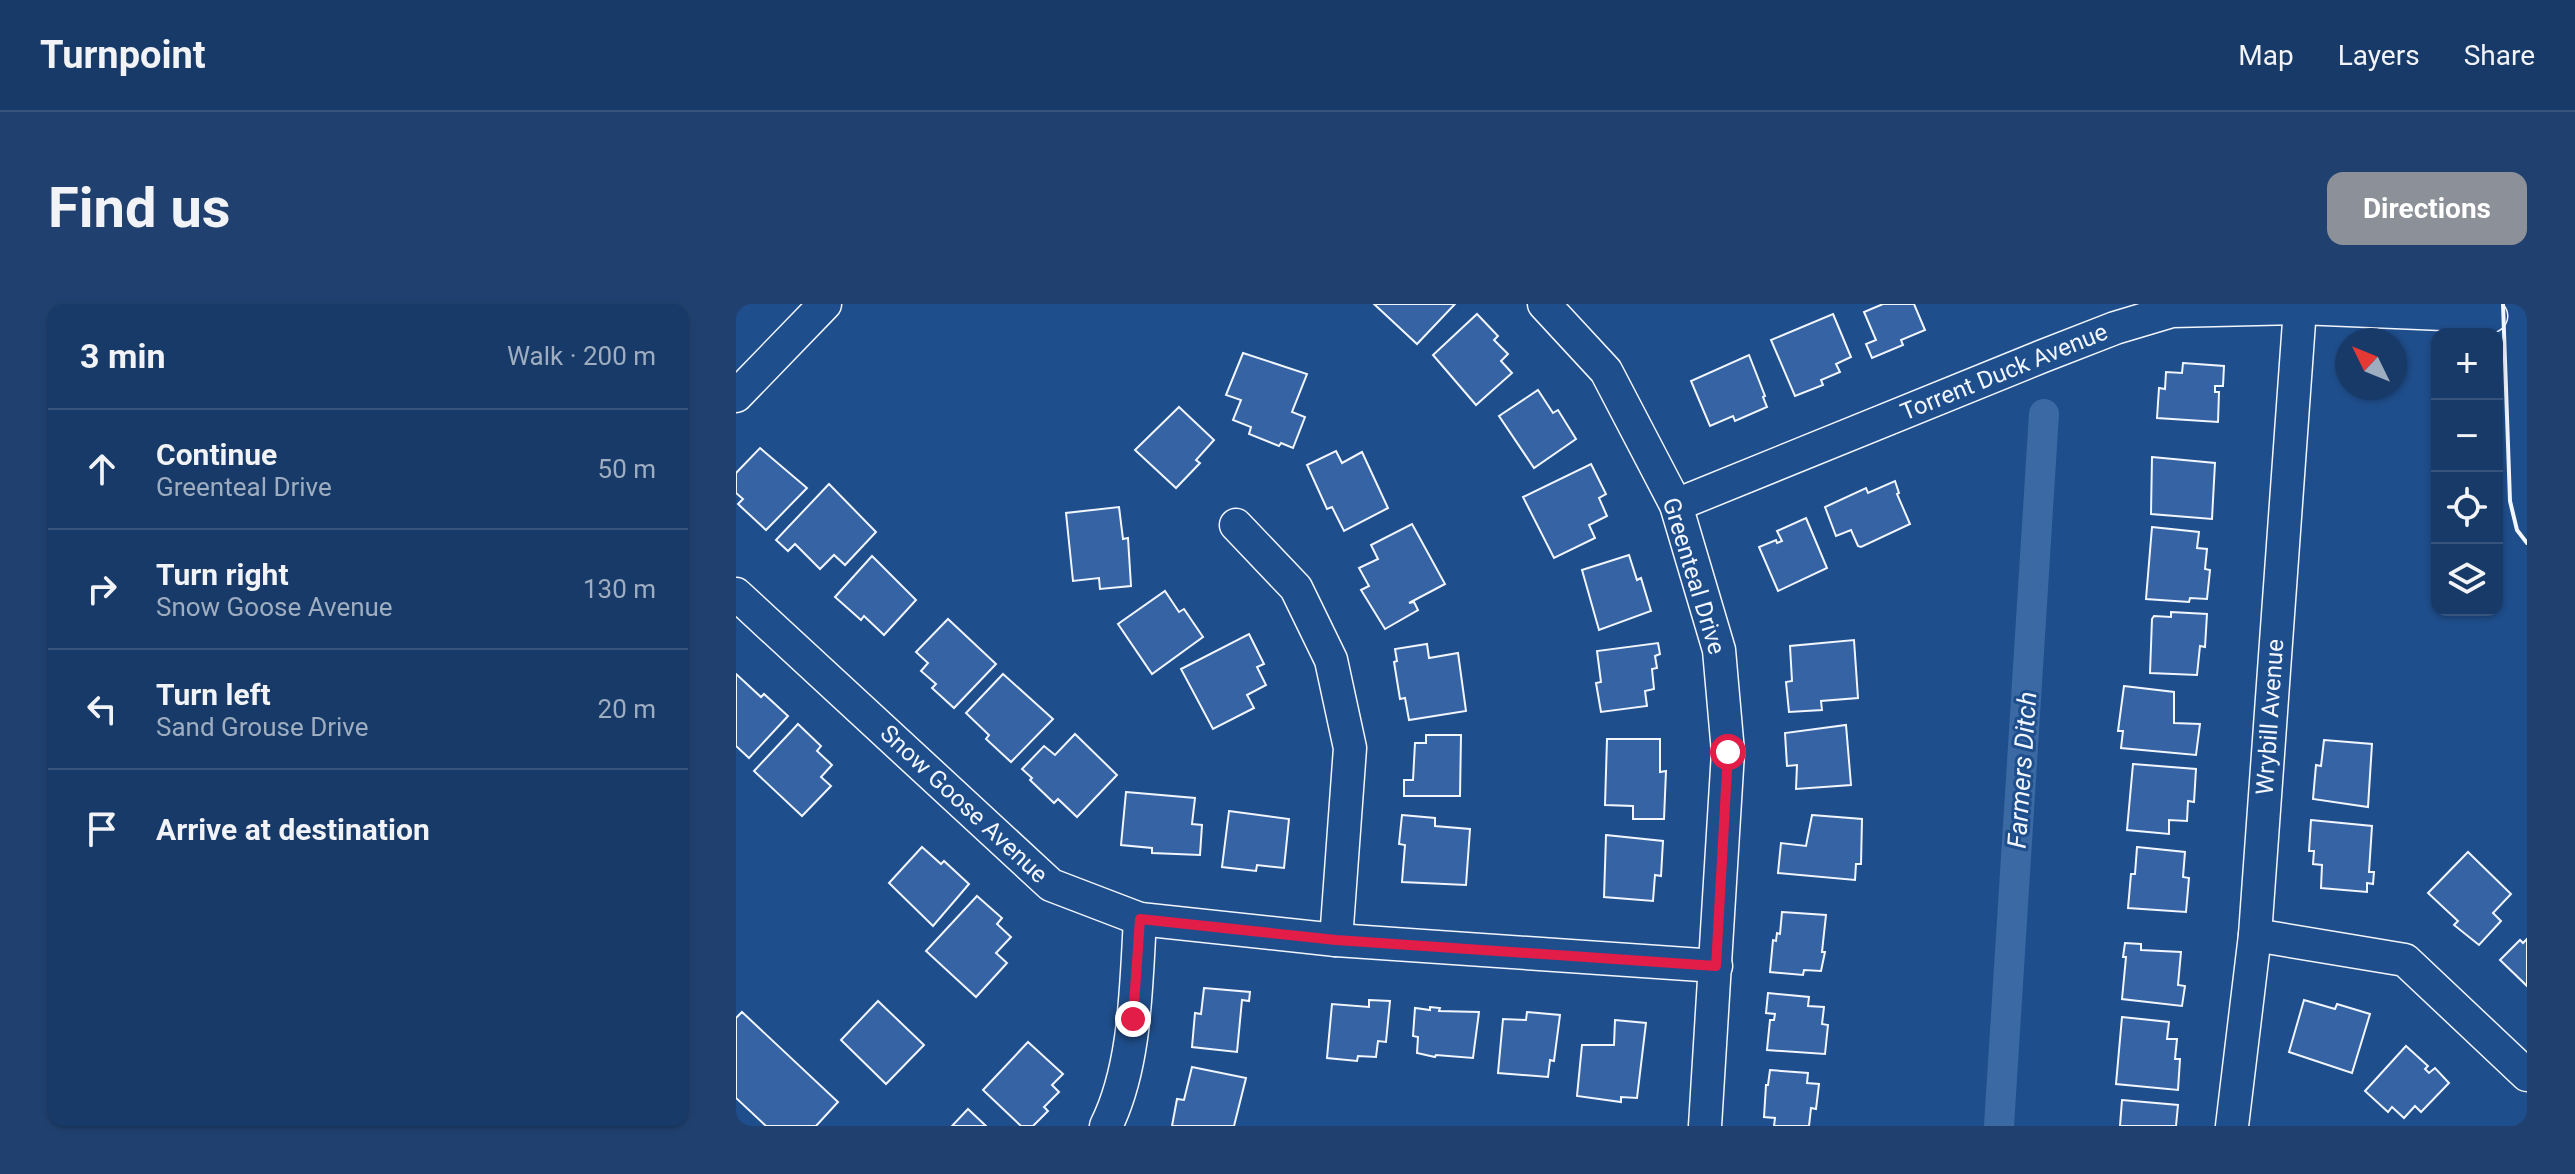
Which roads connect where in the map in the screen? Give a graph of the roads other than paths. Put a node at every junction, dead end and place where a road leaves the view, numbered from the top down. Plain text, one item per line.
1 (825, 304) edge
2 (1544, 304) edge
3 (2300, 308) junction
4 (2491, 316) dead end
5 (736, 396) edge
6 (1676, 505) junction
7 (1236, 525) dead end
8 (736, 594) edge
9 (1140, 919) junction
10 (2255, 935) junction
11 (1336, 940) junction
12 (1716, 966) junction
13 (2527, 1075) edge
14 (1106, 1126) edge
15 (1705, 1126) edge
16 (2232, 1126) edge

1 - 5 street
2 - 6 street, Greenteal Drive
3 - 4 street, Torrent Duck Avenue
3 - 6 street, Torrent Duck Avenue
3 - 10 street, Wrybill Avenue
6 - 12 street, Greenteal Drive
7 - 11 street
8 - 9 street, Snow Goose Avenue
9 - 11 street, Snow Goose Avenue
9 - 14 street
10 - 13 street
10 - 16 street, Wrybill Avenue
11 - 12 street, Snow Goose Avenue
12 - 15 street, Greenteal Drive

